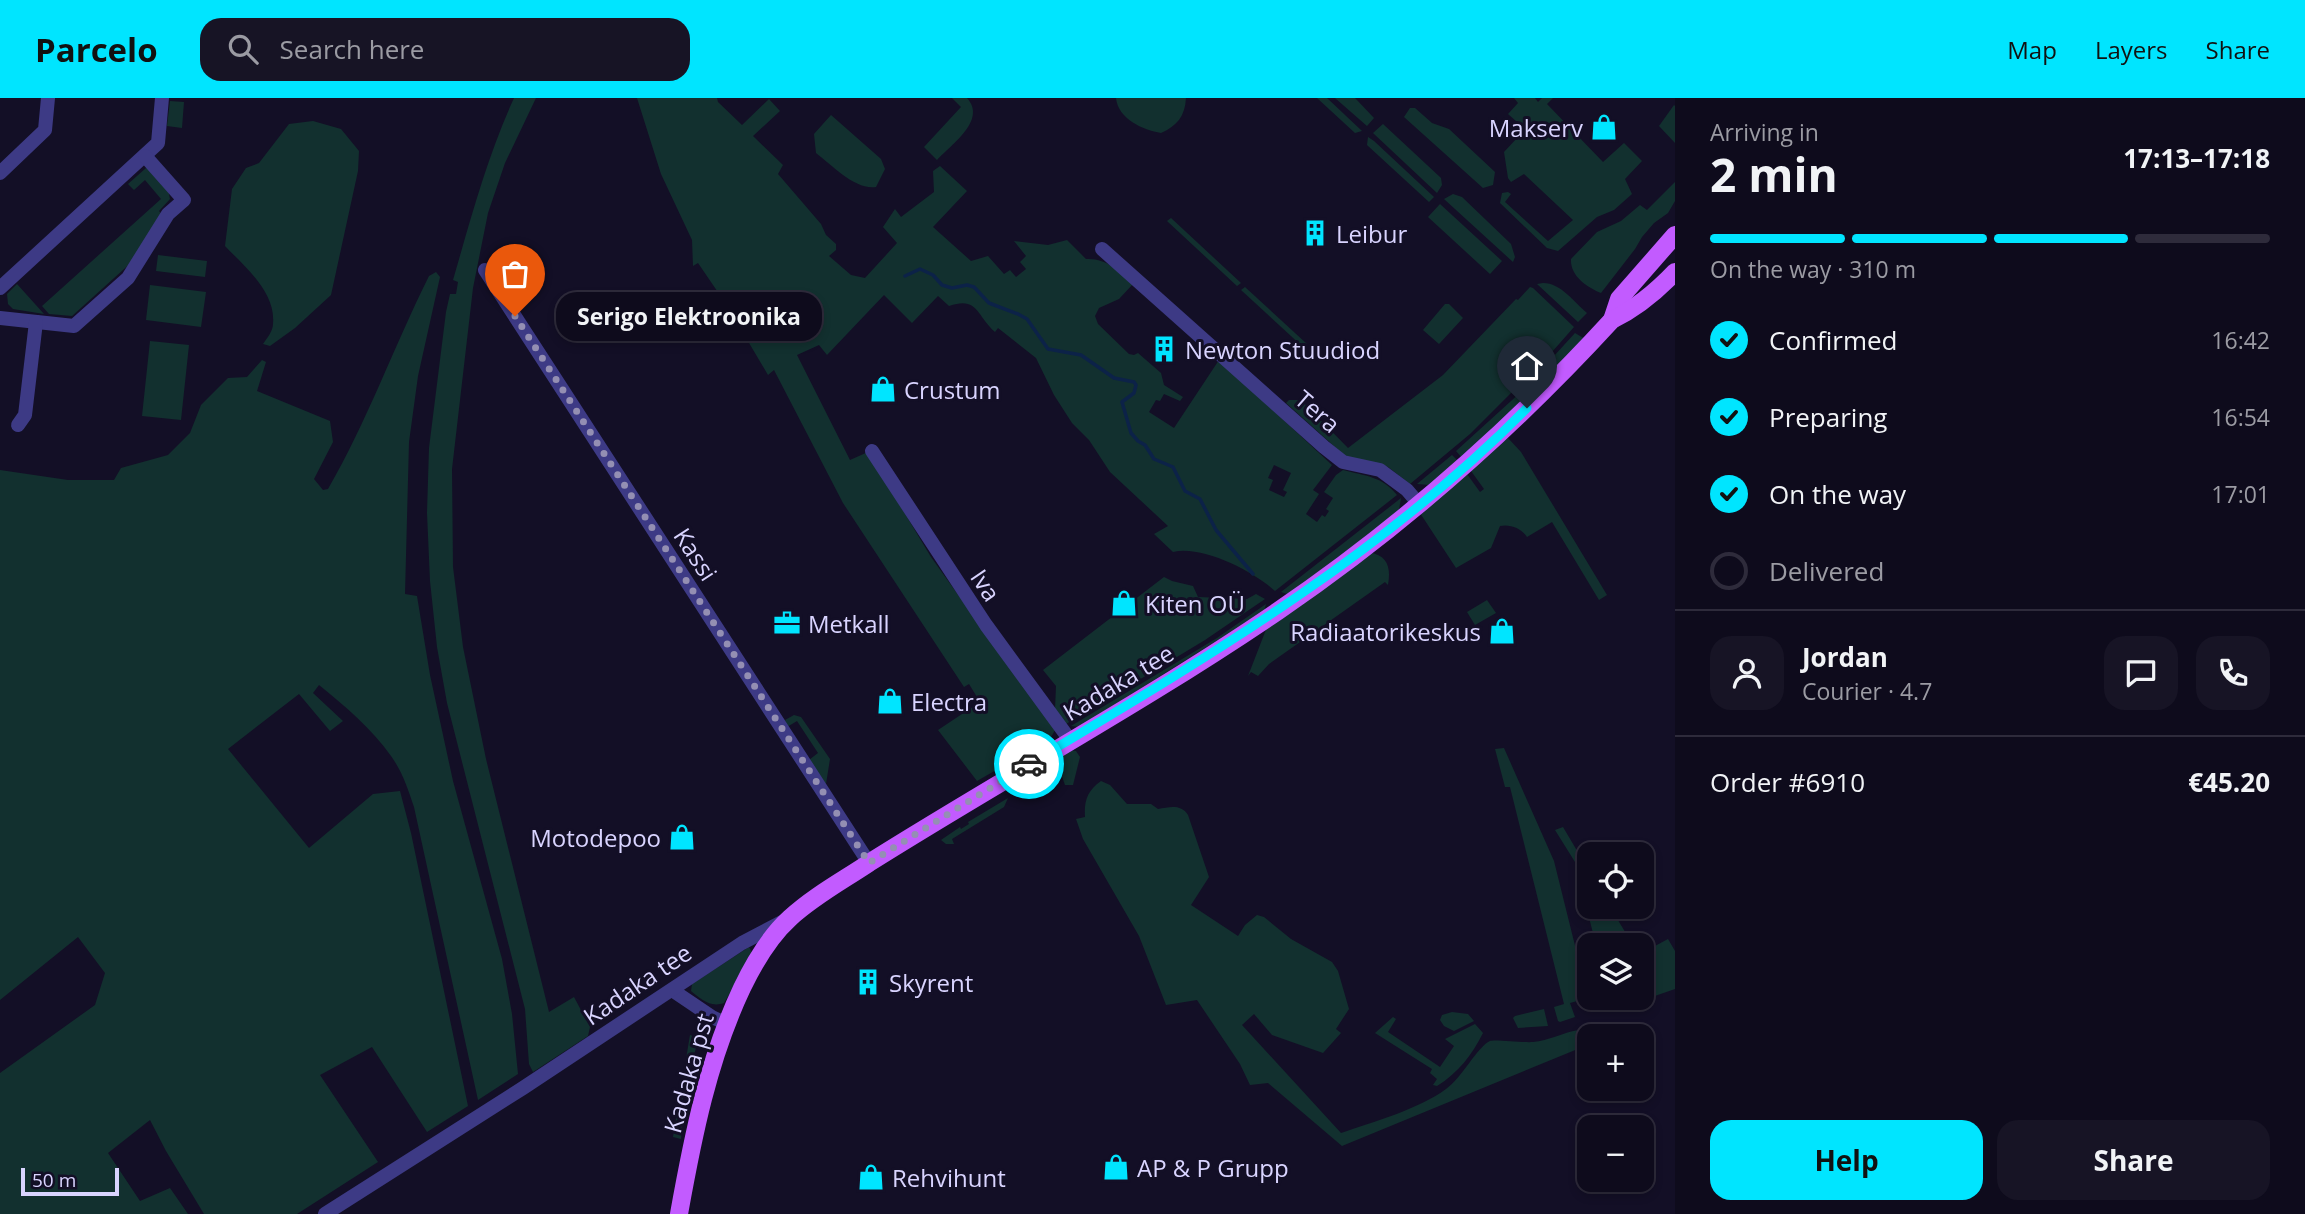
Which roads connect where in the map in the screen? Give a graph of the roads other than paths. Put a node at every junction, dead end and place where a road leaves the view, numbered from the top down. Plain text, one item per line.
1 (48, 98) edge
2 (162, 98) edge
3 (145, 156) junction
4 (0, 173) edge
5 (1675, 235) edge
6 (1102, 249) dead end
7 (1647, 267) junction
8 (485, 270) dead end
9 (1675, 272) edge
10 (0, 288) edge
11 (1653, 294) junction
12 (0, 318) edge
13 (1612, 320) junction
14 (36, 322) junction
15 (18, 425) dead end
16 (872, 451) dead end
17 (1419, 504) junction
18 (1070, 740) junction
19 (869, 863) junction
20 (789, 919) junction
21 (672, 990) junction
22 (725, 1023) junction
23 (325, 1214) edge
24 (679, 1214) edge

1 - 4 street
2 - 3 street
3 - 10 street
3 - 14 street
5 - 7 main road, Kadaka tee
6 - 17 street, Tera
7 - 11 main road
7 - 13 main road, Kadaka tee
8 - 19 street, Kassi
9 - 11 main road, Kadaka tee
11 - 13 main road, Kadaka tee
12 - 14 street
13 - 17 main road, Kadaka tee
14 - 15 street
16 - 18 street, Iva
17 - 18 main road, Kadaka tee
18 - 19 main road, Kadaka tee
19 - 20 main road, Kadaka tee
20 - 21 street, Kadaka tee
20 - 22 main road, Kadaka pst
21 - 22 street
21 - 23 street, Kadaka tee
22 - 24 main road, Kadaka pst

